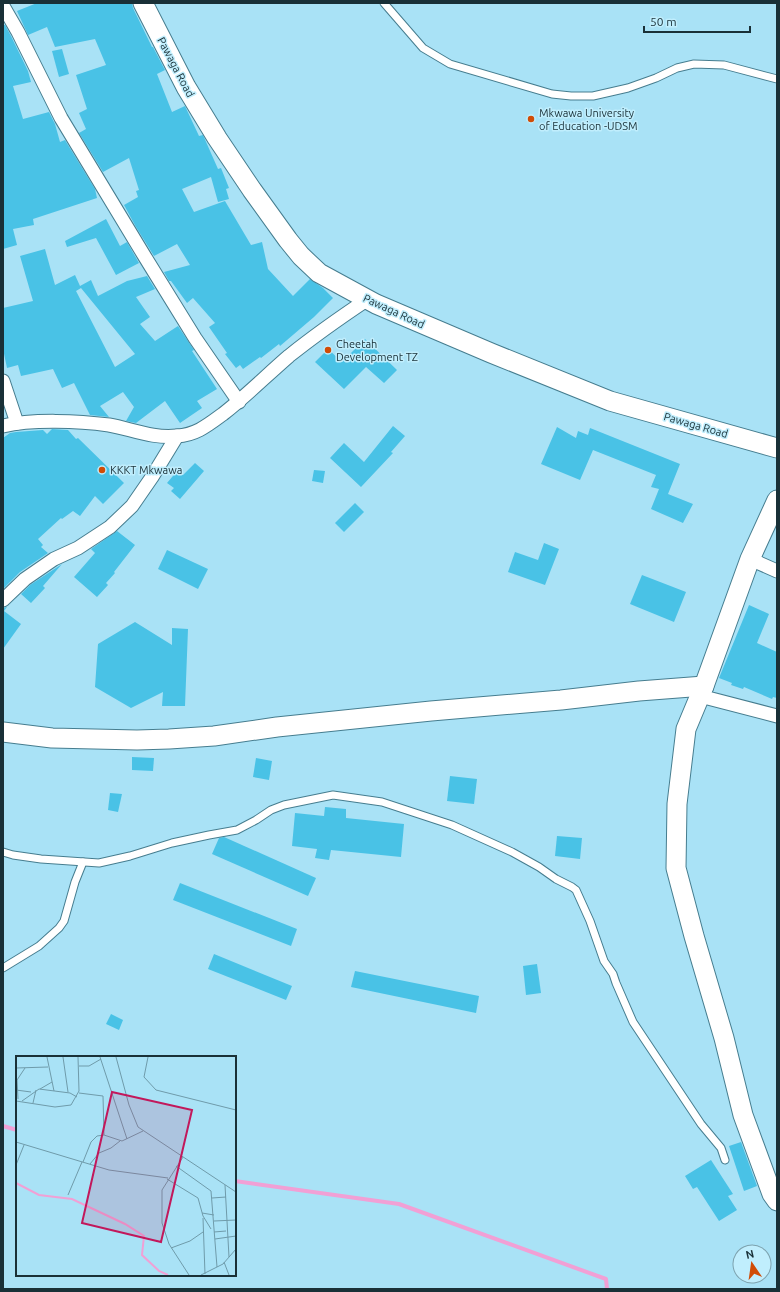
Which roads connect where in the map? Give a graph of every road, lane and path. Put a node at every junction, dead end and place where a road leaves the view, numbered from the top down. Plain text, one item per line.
1 (143, 3) edge
2 (384, 3) edge
3 (3, 6) edge
4 (777, 79) edge
5 (368, 299) junction
6 (3, 381) edge
7 (239, 402) junction
8 (17, 423) junction
9 (3, 426) edge
10 (177, 436) junction
11 (777, 448) edge
12 (777, 500) edge
13 (750, 559) junction
14 (777, 571) edge
15 (3, 600) edge
16 (702, 691) junction
17 (777, 716) edge
18 (3, 732) edge
19 (3, 852) edge
20 (83, 862) junction
21 (3, 968) edge
22 (725, 1160) dead end
23 (777, 1201) edge

1 - 5 street, Pawaga Road
2 - 4 lane
3 - 7 street
5 - 7 street
5 - 11 street, Pawaga Road
6 - 8 street
7 - 10 street
8 - 9 street
8 - 10 street
10 - 15 street
12 - 13 street
13 - 14 street
13 - 16 street
16 - 17 street
16 - 18 street
16 - 23 street
19 - 20 lane
20 - 21 lane
20 - 22 lane

